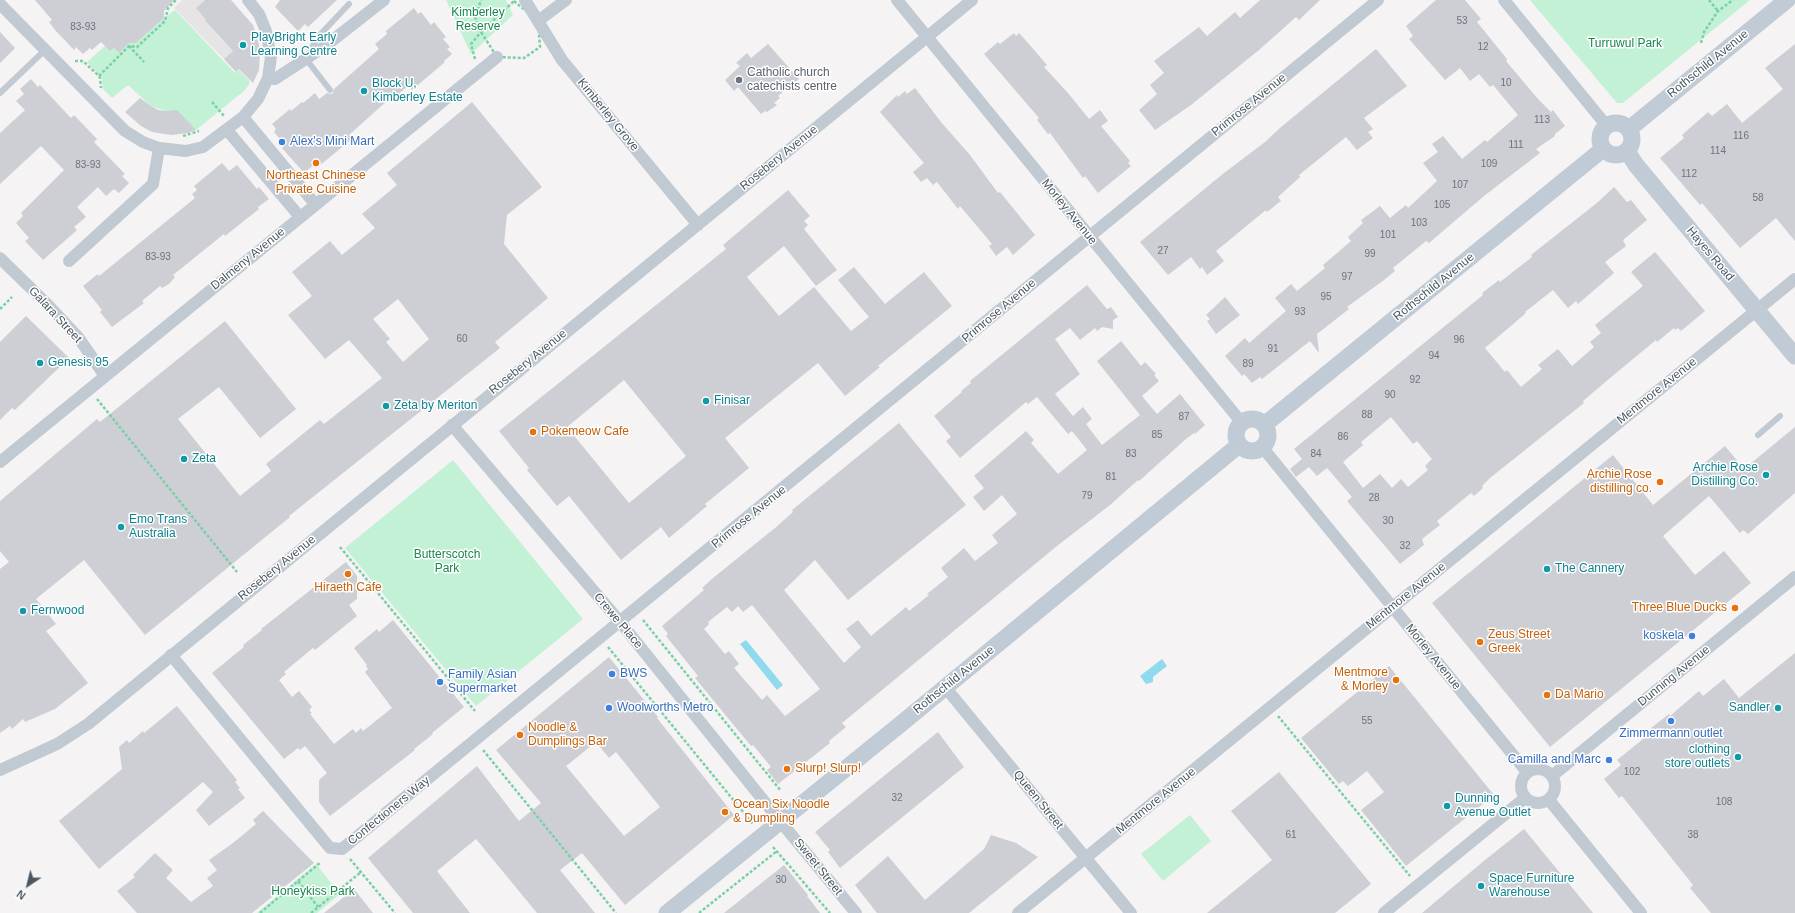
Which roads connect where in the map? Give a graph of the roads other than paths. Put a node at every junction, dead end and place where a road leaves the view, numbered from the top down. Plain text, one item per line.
1 (248, 0) edge
2 (384, 0) edge
3 (566, 0) edge
4 (897, 0) edge
5 (972, 0) edge
6 (1378, 0) edge
7 (1504, 0) edge
8 (1787, 0) edge
9 (520, 1) edge
10 (0, 4) edge
11 (349, 4) dead end
12 (538, 21) junction
13 (927, 37) junction
14 (45, 50) junction
15 (497, 57) dead end
16 (306, 59) junction
17 (268, 78) junction
18 (330, 90) dead end
19 (0, 93) edge
20 (242, 117) junction
21 (1606, 125) junction
22 (223, 126) junction
23 (1629, 129) junction
24 (159, 148) junction
25 (1603, 149) junction
26 (1627, 151) junction
27 (315, 204) junction
28 (300, 217) junction
29 (698, 225) junction
30 (1089, 236) junction
31 (0, 258) edge
32 (69, 260) dead end
33 (1795, 279) edge
34 (1757, 310) junction
35 (1795, 356) edge
36 (105, 376) junction
37 (1780, 416) dead end
38 (1242, 423) junction
39 (452, 425) junction
40 (1264, 425) junction
41 (1758, 435) dead end
42 (1239, 445) junction
43 (1263, 448) junction
44 (0, 462) edge
45 (1795, 577) edge
46 (1392, 607) junction
47 (621, 622) junction
48 (172, 655) junction
49 (945, 687) junction
50 (0, 770) edge
51 (1527, 772) junction
52 (1552, 776) junction
53 (1525, 798) junction
54 (1549, 800) junction
55 (780, 821) junction
56 (1086, 858) junction
57 (667, 913) edge
58 (856, 913) edge
59 (1018, 913) edge
60 (1131, 913) edge
61 (1384, 913) edge
62 (1641, 913) edge

1 - 17 street
2 - 16 street
3 - 12 street
4 - 13 street, Morley Avenue
5 - 13 street, Rosebery Avenue
6 - 30 street, Primrose Avenue
7 - 21 street
8 - 23 street, Rothschild Avenue
9 - 12 street, Kimberley Grove
10 - 14 street
11 - 16 lane
12 - 29 street, Kimberley Grove
13 - 29 street, Rosebery Avenue
13 - 30 street, Morley Avenue
14 - 19 lane
14 - 24 street
15 - 27 street, Dalmeny Avenue
16 - 17 street
16 - 18 lane
17 - 20 street
20 - 22 street
20 - 27 street
21 - 23 street
21 - 25 street
22 - 24 street
22 - 28 street
23 - 26 street
24 - 32 street
25 - 26 street
25 - 40 street, Rothschild Avenue
26 - 34 street, Hayes Road
27 - 28 street, Dalmeny Avenue
28 - 36 street, Dalmeny Avenue
29 - 39 street, Rosebery Avenue
30 - 38 street, Morley Avenue
30 - 47 street, Primrose Avenue
31 - 36 street, Galara Street
33 - 34 street, Mentmore Avenue
34 - 35 street, Hayes Road
34 - 46 street, Mentmore Avenue
36 - 44 street, Dalmeny Avenue
37 - 41 lane
38 - 40 street
38 - 42 street
39 - 47 street, Crewe Place
39 - 48 street, Rosebery Avenue
40 - 43 street
42 - 43 street
42 - 49 street, Rothschild Avenue
43 - 46 street, Morley Avenue
45 - 52 street, Dunning Avenue
46 - 51 street, Morley Avenue
46 - 56 street, Mentmore Avenue
47 - 48 street, Confectioners Way
47 - 55 street, Crewe Place
48 - 50 street, Rosebery Avenue
49 - 55 street, Rothschild Avenue
49 - 56 street, Queen Street
51 - 52 street
51 - 53 street
52 - 54 street
53 - 54 street
53 - 61 street
54 - 62 street
55 - 57 street, Rothschild Avenue
55 - 58 street, Sweet Street
56 - 59 street, Mentmore Avenue
56 - 60 street, Queen Street

